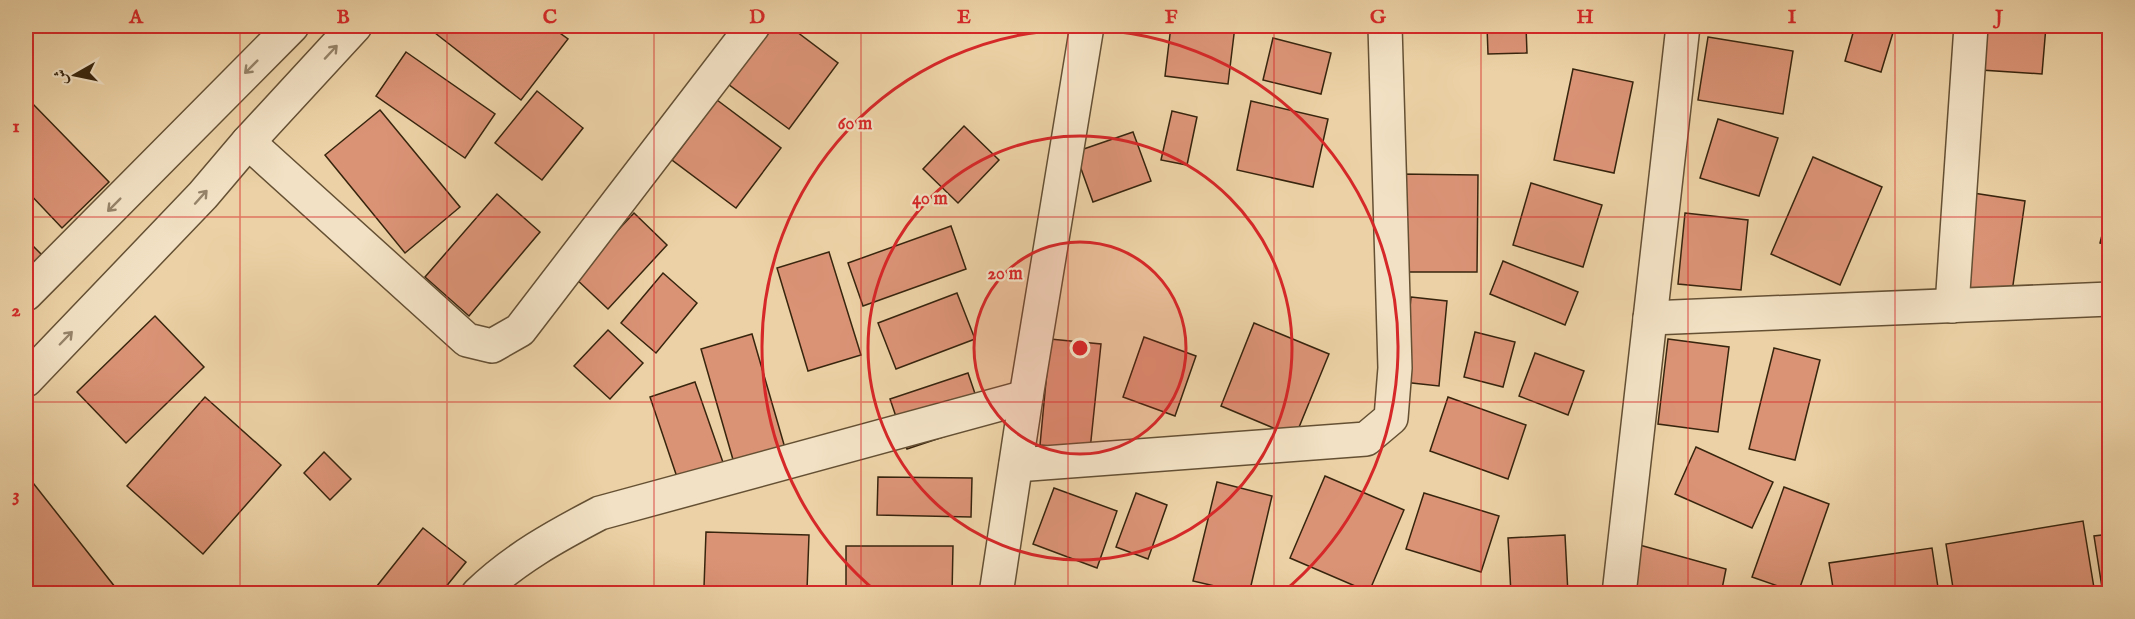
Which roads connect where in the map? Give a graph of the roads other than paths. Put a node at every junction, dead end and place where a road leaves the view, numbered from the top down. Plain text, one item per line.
1 (292, 26) edge
2 (356, 26) edge
3 (753, 26) edge
4 (1087, 26) edge
5 (1385, 26) edge
6 (1683, 26) edge
7 (1971, 26) edge
8 (248, 142) junction
9 (26, 294) edge
10 (2109, 299) edge
11 (1952, 306) junction
12 (1650, 318) junction
13 (26, 380) edge
14 (1026, 397) junction
15 (1016, 465) junction
16 (478, 594) edge
17 (996, 594) edge
18 (1619, 594) edge

1 -> 9 street
8 -> 2 street
3 - 8 street
4 - 14 street
5 - 15 street
6 - 12 street
7 - 11 street
13 -> 8 street
10 - 11 street
11 - 12 street
12 - 18 street
14 - 15 street
14 - 16 street
15 - 17 street

